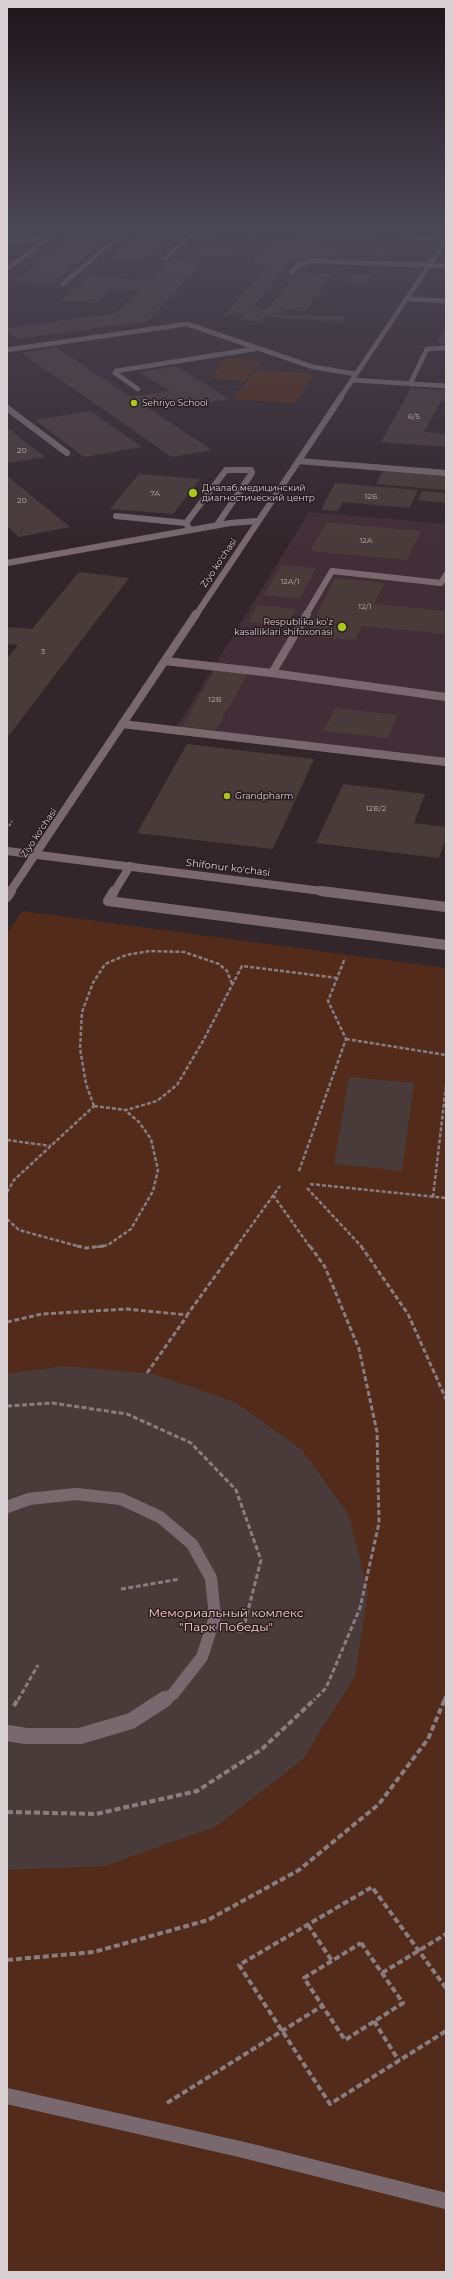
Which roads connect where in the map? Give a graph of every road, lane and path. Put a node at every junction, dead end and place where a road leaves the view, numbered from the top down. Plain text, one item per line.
1 (115, 334) edge
2 (217, 334) edge
3 (384, 334) edge
4 (256, 348) junction
5 (446, 348) edge
6 (7, 350) edge
7 (354, 377) junction
8 (410, 384) junction
9 (446, 386) edge
10 (138, 389) dead end
11 (7, 408) edge
12 (68, 453) dead end
13 (298, 461) junction
14 (446, 473) edge
15 (116, 516) dead end
16 (258, 521) junction
17 (186, 523) junction
18 (217, 525) junction
19 (190, 530) junction
20 (7, 563) edge
21 (446, 575) edge
22 (165, 661) junction
23 (272, 673) junction
24 (446, 697) edge
25 (122, 724) junction
26 (446, 762) edge
27 (7, 851) edge
28 (35, 855) junction
29 (130, 866) junction
30 (7, 897) edge
31 (446, 907) edge
32 (355, 933) junction
33 (446, 945) edge
34 (337, 978) junction
35 (232, 984) junction
36 (346, 1039) junction
37 (446, 1055) edge
38 (446, 1086) edge
39 (94, 1106) junction
40 (126, 1110) junction
41 (7, 1140) edge
42 (51, 1146) junction
43 (299, 1171) dead end
44 (310, 1184) dead end
45 (280, 1186) dead end
46 (307, 1188) dead end
47 (7, 1192) edge
48 (274, 1195) junction
49 (433, 1197) junction
50 (446, 1198) edge
51 (7, 1219) edge
52 (187, 1315) junction
53 (7, 1322) edge
54 (147, 1373) dead end
55 (446, 1400) edge
56 (7, 1508) edge
57 (209, 1574) junction
58 (121, 1589) dead end
59 (38, 1665) dead end
60 (446, 1696) edge
61 (11, 1712) dead end
62 (7, 1733) edge
63 (7, 1812) edge
64 (308, 1924) junction
65 (446, 1934) edge
66 (419, 1951) junction
67 (7, 1960) edge
68 (332, 1961) junction
69 (382, 1973) junction
70 (446, 1988) edge
71 (322, 2006) junction
72 (374, 2022) junction
73 (282, 2031) junction
74 (446, 2031) edge
75 (399, 2060) junction
76 (7, 2096) edge
77 (133, 2125) junction
78 (446, 2201) edge

1 - 6 street
2 - 4 street
3 - 7 street, Ziyo ko'chasi
4 - 7 street
4 - 10 street
5 - 8 street
7 - 8 street
7 - 13 street, Ziyo ko'chasi
8 - 9 street
11 - 12 street
13 - 14 street
13 - 16 street, Ziyo ko'chasi
15 - 17 street
16 - 18 street
16 - 22 street, Ziyo ko'chasi
17 - 18 street
17 - 19 street
18 - 19 street
19 - 20 street
21 - 23 street
22 - 23 street
22 - 25 street, Ziyo ko'chasi
23 - 24 street
25 - 26 street
25 - 28 street, Ziyo ko'chasi
27 - 28 street, Shifonur ko'chasi
28 - 29 street, Shifonur ko'chasi
28 - 30 street, Ziyo ko'chasi
29 - 31 street, Shifonur ko'chasi
29 - 32 street
32 - 33 street
32 - 34 path
34 - 35 path
34 - 36 path
35 - 39 path
35 - 40 path
36 - 37 path
36 - 43 path
38 - 49 path
39 - 40 path
39 - 42 path
40 - 51 path
41 - 42 path
42 - 47 path
44 - 49 path
45 - 48 path
46 - 55 path
48 - 52 path
48 - 63 path
49 - 50 path
52 - 53 path
52 - 54 path
56 - 57 street
57 - 58 path
57 - 62 street
59 - 61 path
60 - 67 path
64 - 66 path
64 - 68 path
64 - 73 path
65 - 66 path
66 - 69 path
66 - 70 path
68 - 69 path
68 - 71 path
69 - 72 path
71 - 72 path
71 - 73 path
72 - 75 path
73 - 75 path
73 - 77 path
74 - 75 path
76 - 77 street
77 - 78 street

